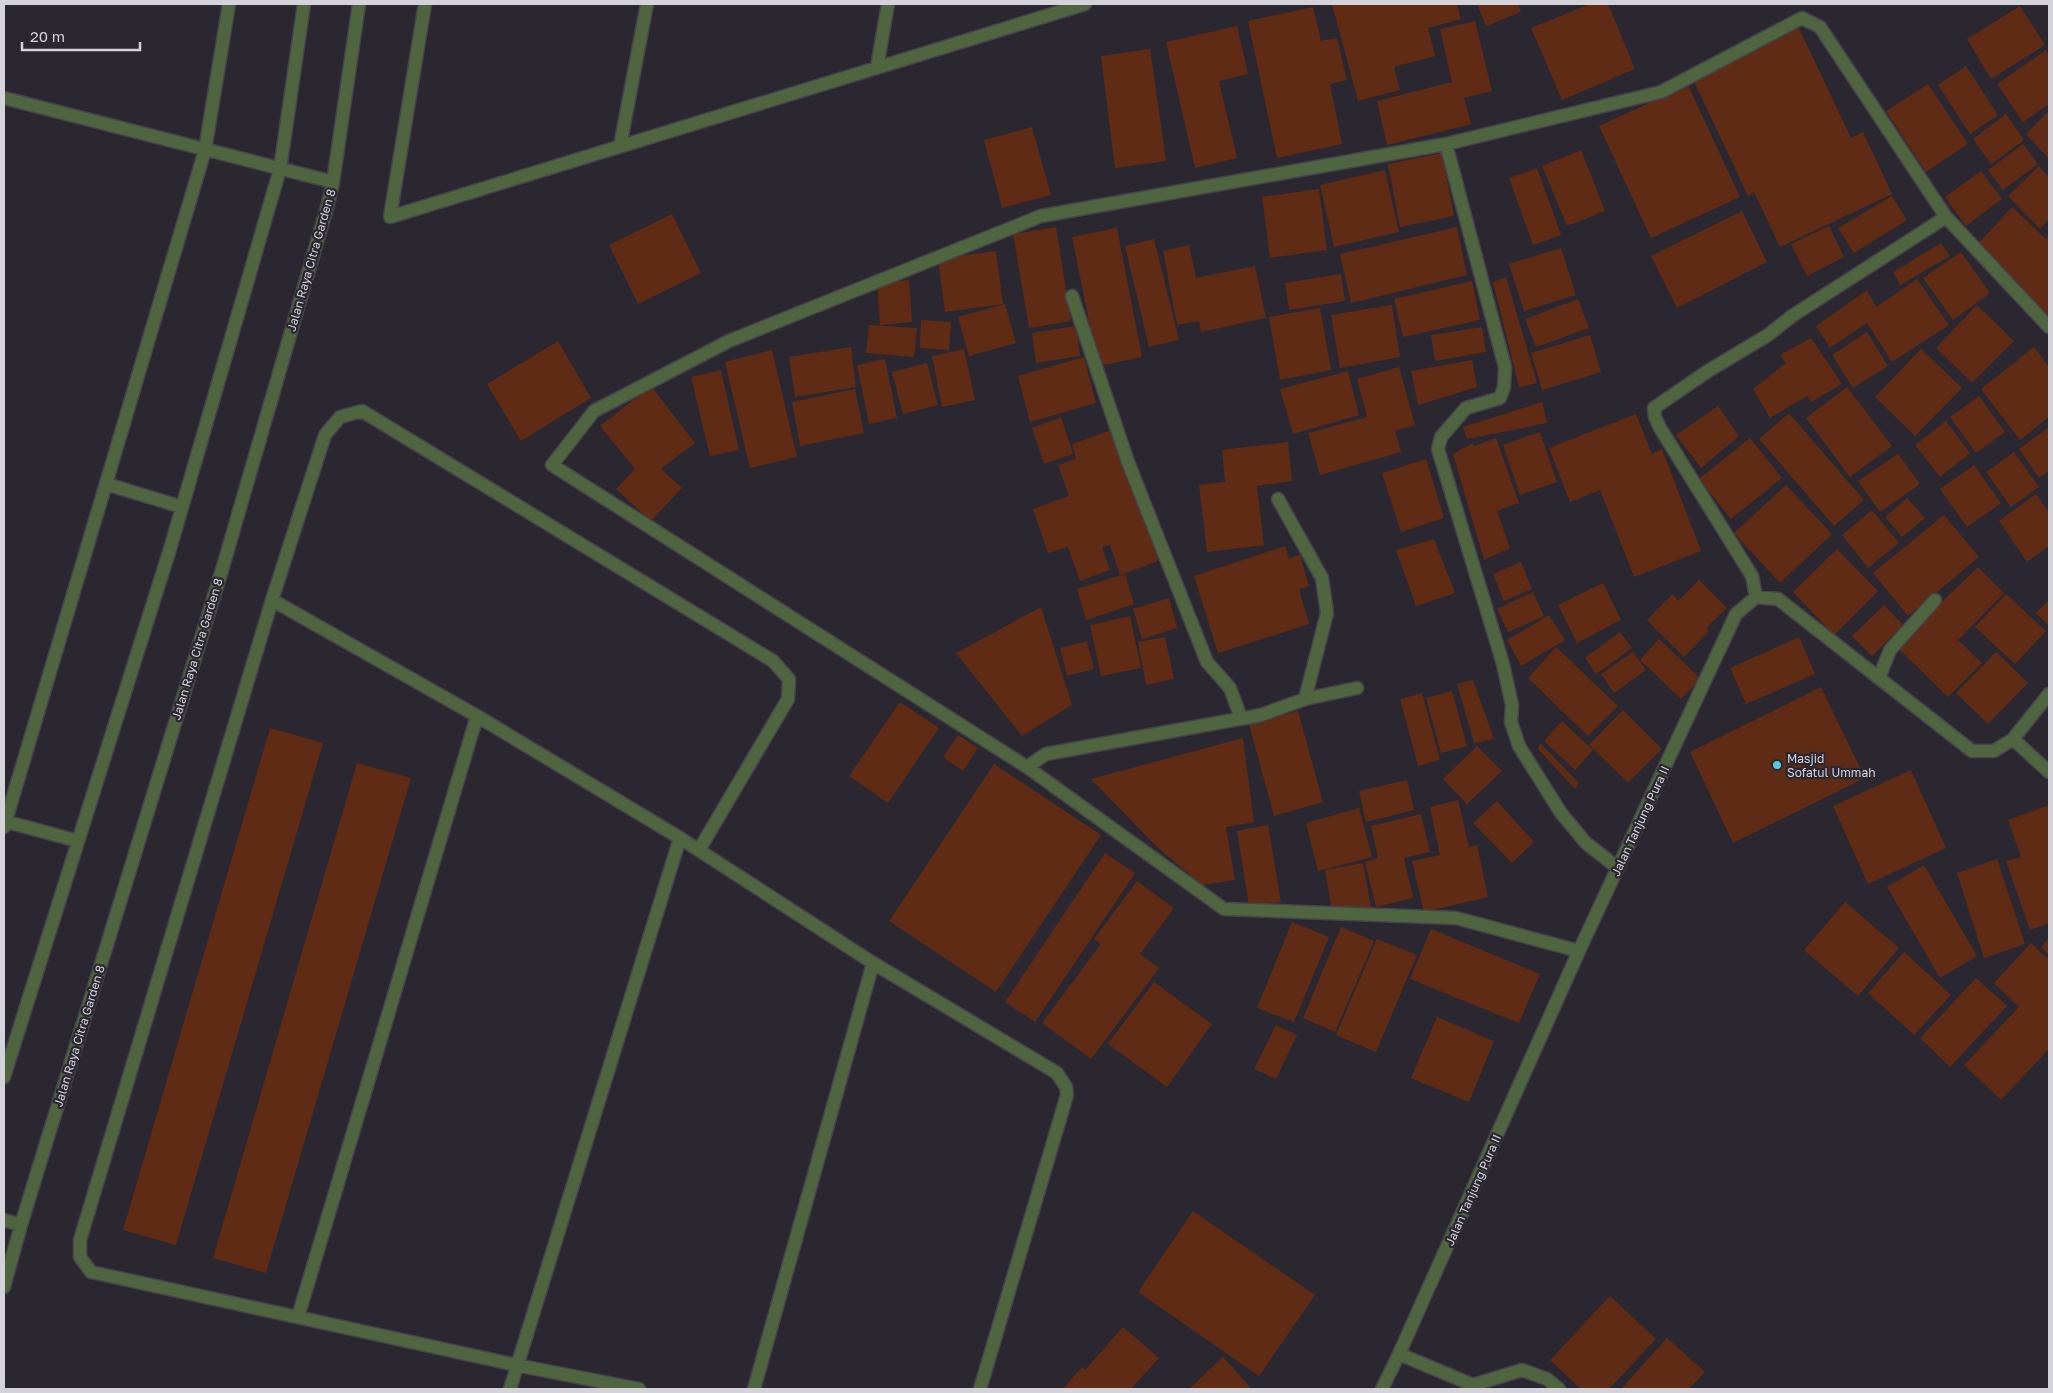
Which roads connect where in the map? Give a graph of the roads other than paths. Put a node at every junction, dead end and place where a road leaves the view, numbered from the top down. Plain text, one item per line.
1 (229, 4) edge
2 (304, 4) edge
3 (359, 4) edge
4 (425, 4) edge
5 (647, 4) edge
6 (888, 4) edge
7 (1085, 4) edge
8 (877, 67) junction
9 (4, 98) edge
10 (1446, 144) junction
11 (620, 146) junction
12 (205, 150) junction
13 (280, 169) junction
14 (333, 182) junction
15 (1946, 217) junction
16 (1072, 296) dead end
17 (2049, 328) edge
18 (106, 484) junction
19 (1278, 499) dead end
20 (182, 507) junction
21 (1756, 598) junction
22 (272, 600) junction
23 (1935, 600) dead end
24 (1879, 678) junction
25 (1357, 688) dead end
26 (2049, 694) edge
27 (1305, 699) junction
28 (477, 716) junction
29 (1241, 718) junction
30 (2013, 739) junction
31 (1027, 767) junction
32 (2049, 772) edge
33 (4, 823) edge
34 (680, 838) junction
35 (78, 841) junction
36 (698, 850) junction
37 (1618, 868) junction
38 (1579, 951) junction
39 (873, 963) junction
40 (4, 1077) edge
41 (4, 1220) edge
42 (21, 1225) junction
43 (4, 1287) edge
44 (298, 1317) junction
45 (1399, 1354) junction
46 (516, 1365) junction
47 (510, 1389) edge
48 (639, 1389) edge
49 (754, 1389) edge
50 (980, 1389) edge
51 (1382, 1389) edge
52 (1559, 1389) edge

1 - 12 street
2 - 13 street
3 - 14 street, Jalan Raya Citra Garden 8
4 - 11 street
5 - 11 street
6 - 8 street
7 - 8 street
8 - 11 street
9 - 12 street
10 - 15 street
10 - 31 street
10 - 37 street
12 - 13 street
12 - 18 street
13 - 14 street
13 - 20 street
14 - 42 street, Jalan Raya Citra Garden 8
15 - 17 street
15 - 21 street
16 - 29 street
18 - 20 street
18 - 33 street
19 - 27 street
20 - 35 street
21 - 24 street
21 - 37 street, Jalan Tanjung Pura II
22 - 28 street
22 - 36 street
22 - 44 street
23 - 24 street
24 - 30 street
25 - 27 street
26 - 30 street
27 - 29 street
28 - 34 street
28 - 44 street
29 - 31 street
30 - 32 street
31 - 38 street
33 - 35 street
34 - 36 street
34 - 46 street
35 - 40 street
36 - 39 street
37 - 38 street, Jalan Tanjung Pura II
38 - 45 street, Jalan Tanjung Pura II
39 - 49 street
39 - 50 street
41 - 42 street
42 - 43 street, Jalan Raya Citra Garden 8
44 - 46 street
45 - 51 street, Jalan Tanjung Pura II
45 - 52 street
46 - 47 street
46 - 48 street

